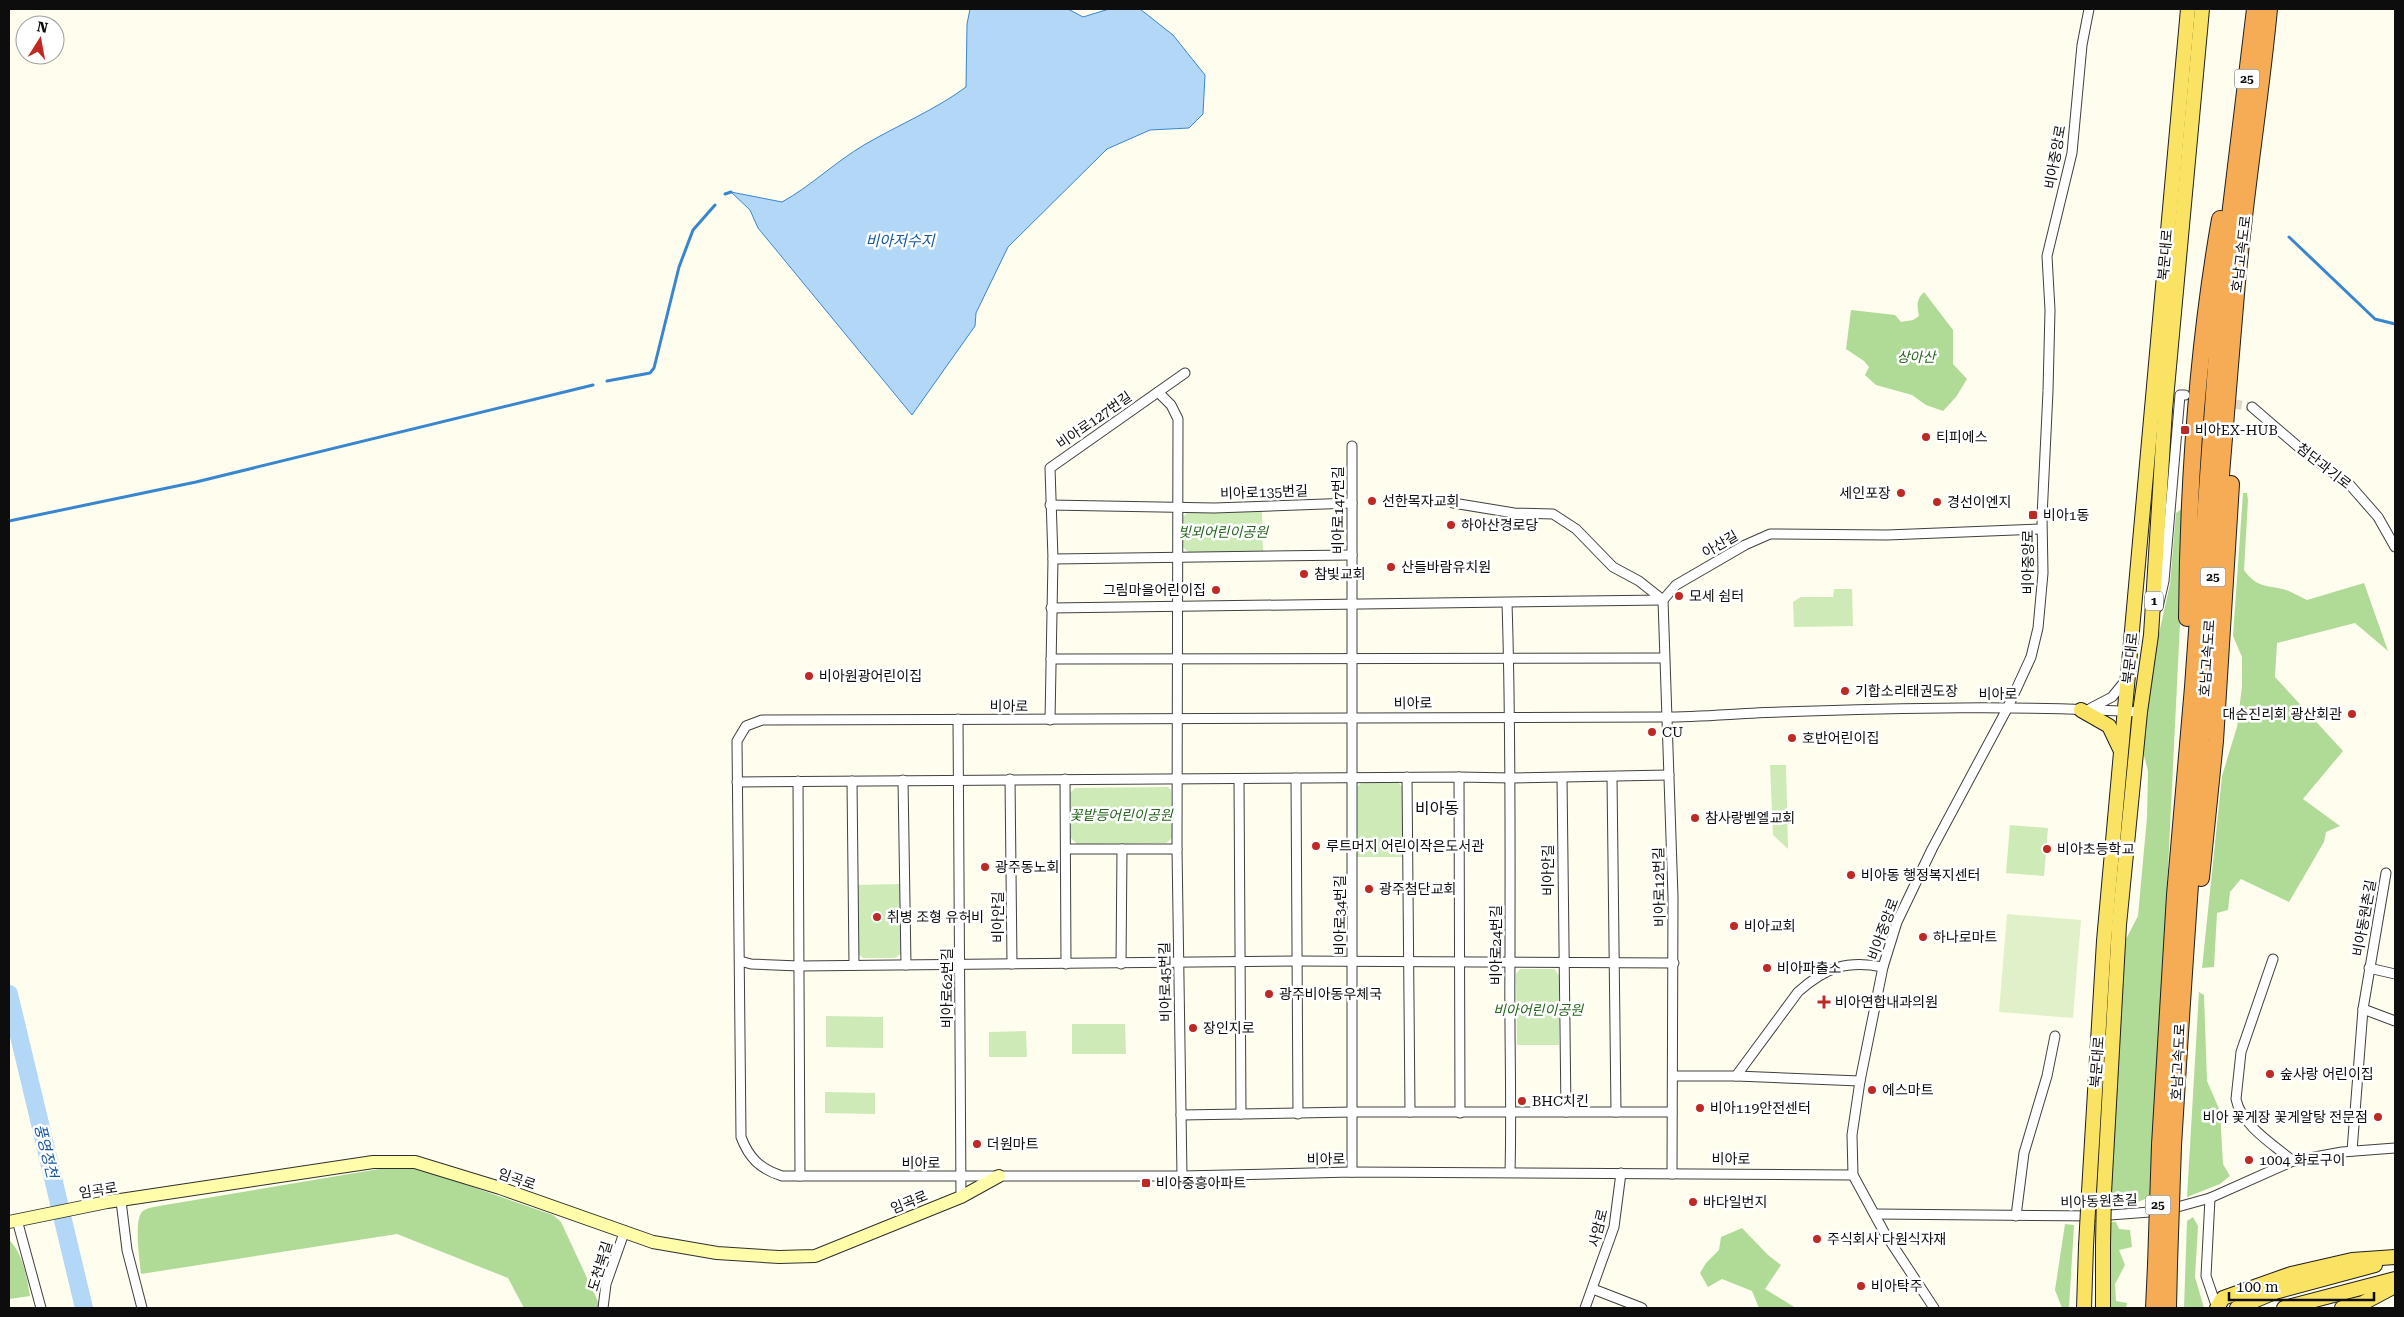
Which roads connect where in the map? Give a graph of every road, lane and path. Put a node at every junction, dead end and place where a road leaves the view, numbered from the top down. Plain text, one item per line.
1 (2089, 9) edge
2 (2188, 9) edge
3 (2202, 9) edge
4 (2255, 9) edge
5 (2269, 9) edge
6 (1184, 373) dead end
7 (1158, 392) junction
8 (2185, 395) dead end
9 (2252, 407) tunnel mouth
10 (1352, 446) dead end
11 (1352, 503) junction
12 (1453, 503) dead end
13 (1050, 505) junction
14 (1177, 507) junction
15 (2041, 529) junction
16 (2395, 547) edge
17 (1352, 555) junction
18 (1178, 557) junction
19 (1053, 559) junction
20 (1663, 600) junction
21 (1507, 603) junction
22 (1352, 605) junction
23 (1051, 608) junction
24 (1179, 608) junction
25 (2152, 635) junction
26 (1179, 657) junction
27 (1353, 657) junction
28 (1509, 658) junction
29 (1664, 658) junction
30 (1051, 659) junction
31 (2128, 677) junction
32 (2008, 707) junction
33 (2081, 710) junction
34 (2125, 711) junction
35 (2140, 712) junction
36 (1510, 716) junction
37 (1179, 718) junction
38 (1353, 718) junction
39 (1667, 718) junction
40 (958, 719) junction
41 (1050, 720) junction
42 (2121, 752) junction
43 (1669, 775) junction
44 (1459, 776) junction
45 (1612, 777) junction
46 (1179, 778) junction
47 (1239, 778) junction
48 (1296, 778) junction
49 (1352, 778) junction
50 (1407, 778) junction
51 (1511, 778) junction
52 (1562, 778) junction
53 (959, 779) junction
54 (1010, 779) junction
55 (1066, 779) junction
56 (852, 780) junction
57 (903, 780) junction
58 (798, 781) junction
59 (738, 782) junction
60 (1066, 849) junction
61 (1122, 849) junction
62 (1177, 849) junction
63 (2386, 873) dead end
64 (2273, 960) dead end
65 (740, 961) junction
66 (1241, 962) junction
67 (1297, 962) junction
68 (1354, 962) junction
69 (1408, 962) junction
70 (1459, 962) junction
71 (1510, 962) junction
72 (1613, 962) junction
73 (1178, 963) junction
74 (1562, 963) junction
75 (1674, 963) junction
76 (1012, 964) junction
77 (1066, 964) junction
78 (1121, 964) junction
79 (854, 965) junction
80 (906, 965) junction
81 (962, 965) junction
82 (799, 966) junction
83 (1883, 966) junction
84 (2370, 968) junction
85 (2395, 974) edge
86 (2363, 1009) junction
87 (2395, 1021) edge
88 (2055, 1036) dead end
89 (1672, 1076) junction
90 (1736, 1076) junction
91 (1860, 1081) junction
92 (1353, 1112) junction
93 (1410, 1112) junction
94 (1512, 1112) junction
95 (1566, 1112) junction
96 (1616, 1112) junction
97 (1672, 1112) junction
98 (1460, 1113) junction
99 (1241, 1114) junction
100 (1298, 1114) junction
101 (1181, 1116) junction
102 (2167, 1145) junction
103 (2395, 1148) edge
104 (2352, 1150) junction
105 (2293, 1161) junction
106 (1352, 1172) junction
107 (1510, 1172) junction
108 (1621, 1173) junction
109 (1672, 1174) junction
110 (1853, 1175) junction
111 (800, 1176) junction
112 (961, 1176) junction
113 (999, 1176) junction
114 (1182, 1176) junction
115 (961, 1197) junction
116 (2210, 1198) junction
117 (121, 1201) junction
118 (1875, 1214) junction
119 (2016, 1216) junction
120 (18, 1220) edge
121 (624, 1233) junction
122 (2395, 1259) edge
123 (2162, 1265) junction
124 (2395, 1279) edge
125 (2395, 1286) edge
126 (1593, 1289) junction
127 (41, 1308) edge
128 (142, 1308) edge
129 (603, 1308) edge
130 (1585, 1308) edge
131 (1642, 1308) edge
132 (1934, 1308) edge
133 (2084, 1308) edge
134 (2103, 1308) edge
135 (2154, 1308) edge
136 (2168, 1308) edge
137 (2217, 1308) edge
138 (2237, 1308) edge
139 (2284, 1308) edge
140 (2342, 1308) edge

1 - 15 street, 비아중앙로
2 - 31 main road, 북문대로 / 1
3 - 25 main road, 북문대로 / 1
4 - 102 highway, 호남고속도로 / 25
5 - 102 highway, 호남고속도로 / 25
6 - 7 street, 비아로127번길
7 - 13 street, 비아로127번길
7 - 14 street
8 - 25 street
9 - 16 street, 첨단과기로
10 - 11 street, 비아로147번길
11 - 14 street, 비아로135번길
11 - 17 street, 비아로147번길
12 - 20 street
13 - 14 street
13 - 19 street, 비아로127번길
14 - 18 street
15 - 20 street, 아산길
15 - 32 street, 비아중앙로
17 - 18 street
17 - 22 street, 비아로147번길
18 - 19 street
18 - 24 street
19 - 23 street, 비아로127번길
20 - 21 street
20 - 29 street, 비아로12번길
21 - 22 street
21 - 28 street
22 - 24 street
22 - 27 street, 비아로147번길
23 - 24 street
23 - 30 street, 비아로127번길
24 - 26 street
25 - 35 main road, 북문대로 / 1
26 - 27 street
26 - 30 street
26 - 37 street
27 - 28 street
27 - 38 street, 비아로147번길
28 - 29 street
28 - 36 street
29 - 39 street, 비아로12번길
30 - 41 street, 비아로127번길
31 - 33 street
31 - 34 main road, 북문대로 / 1
32 - 33 street, 비아로
32 - 39 street, 비아로
32 - 83 street, 비아중앙로
33 - 34 street, 비아로
33 - 42 main road
34 - 35 street, 비아로
34 - 42 main road, 북문대로 / 1
35 - 134 main road, 북문대로 / 1, bridge
36 - 38 street, 비아로
36 - 39 street, 비아로
36 - 51 street, 비아로24번길
37 - 38 street, 비아로
37 - 41 street, 비아로
37 - 46 street, 비아로45번길
38 - 49 street, 비아로34번길
39 - 43 street, 비아로12번길
40 - 41 street, 비아로
40 - 53 street, 비아로62번길
40 - 59 street, 비아로
42 - 133 main road, 북문대로 / 1, bridge
43 - 45 street
43 - 75 street, 비아로12번길
44 - 50 street
44 - 51 street
44 - 70 street
45 - 52 street
45 - 72 street
46 - 47 street
46 - 55 street
46 - 62 street, 비아로45번길
47 - 48 street
47 - 66 street
48 - 49 street
48 - 67 street
49 - 50 street
49 - 68 street, 비아로34번길
50 - 69 street
51 - 52 street
51 - 71 street, 비아로24번길
52 - 74 street, 비아안길
53 - 54 street
53 - 57 street
53 - 81 street, 비아로62번길
54 - 55 street
54 - 76 street, 비아안길
55 - 60 street
56 - 57 street
56 - 58 street
56 - 79 street
57 - 80 street
58 - 59 street
58 - 82 street
59 - 65 street, 비아로
60 - 61 street
60 - 77 street
61 - 62 street
61 - 78 street
62 - 73 street, 비아로45번길
63 - 84 street, 비아동원촌길
64 - 105 street
65 - 82 street
65 - 111 street, 비아로
66 - 67 street
66 - 73 street
66 - 99 street
67 - 68 street
67 - 100 street
68 - 69 street
68 - 92 street, 비아로34번길
69 - 70 street
69 - 93 street
70 - 71 street
70 - 98 street
71 - 74 street
71 - 94 street, 비아로24번길
72 - 74 street
72 - 75 street
72 - 96 street
73 - 78 street
73 - 101 street, 비아로45번길
74 - 95 street, 비아안길
75 - 89 street, 비아로12번길
76 - 77 street
76 - 81 street
77 - 78 street
79 - 80 street
79 - 82 street
80 - 81 street
81 - 112 street, 비아로62번길
82 - 111 street
83 - 90 street
83 - 91 street, 비아중앙로
84 - 85 street, 비아동원촌길
84 - 86 street, 비아동원촌길
86 - 87 street
86 - 104 street, 비아동원촌길
88 - 119 street
89 - 90 street
89 - 97 street, 비아로12번길
90 - 91 street
91 - 110 street, 비아중앙로
92 - 93 street
92 - 100 street
92 - 106 street, 비아로34번길
93 - 98 street
94 - 95 street
94 - 98 street
94 - 107 street, 비아로24번길
95 - 96 street
96 - 97 street
97 - 109 street, 비아로12번길
99 - 100 street
99 - 101 street
101 - 114 street, 비아로45번길
102 - 123 highway, 호남고속도로 / 25, bridge
103 - 104 street, 비아동원촌길
104 - 105 street, 비아동원촌길
105 - 116 street, 비아동원촌길
106 - 107 street, 비아로
106 - 114 street, 비아로
107 - 108 street, 비아로
108 - 109 street, 비아로
108 - 126 street, 사암로
109 - 110 street, 비아로
110 - 118 street, 비아중앙로
111 - 112 street, 비아로
112 - 113 street, 비아로
112 - 115 street, 비아로62번길
113 - 114 street, 비아로
113 - 115 main road, 임곡로
115 - 121 main road, 임곡로
116 - 119 street, 비아동원촌길
116 - 137 street
117 - 120 main road, 임곡로
117 - 121 main road, 임곡로
117 - 128 street
118 - 119 street, 비아동원촌길
118 - 132 street, 비아중앙로
120 - 127 street
121 - 129 street, 도천북길
122 - 137 main road
122 - 138 main road
123 - 135 highway, 호남고속도로 / 25
123 - 136 highway, 호남고속도로 / 25
124 - 139 main road
125 - 140 main road
126 - 130 street, 사암로
126 - 131 street

